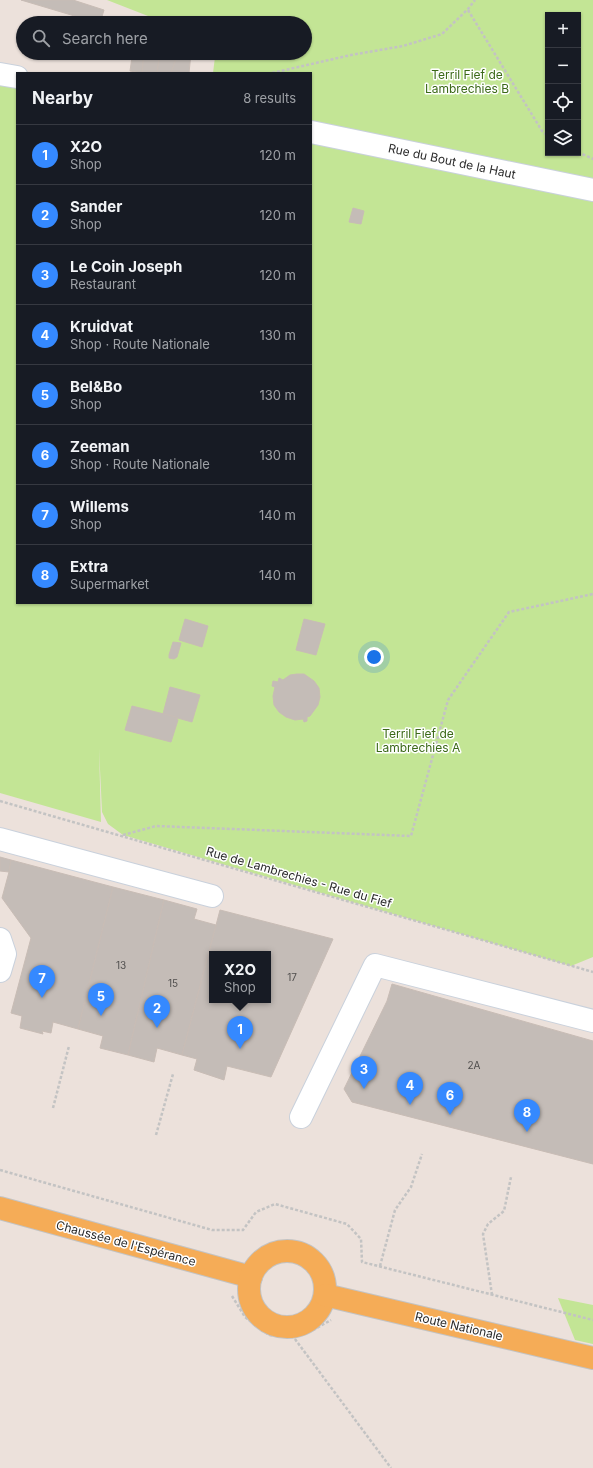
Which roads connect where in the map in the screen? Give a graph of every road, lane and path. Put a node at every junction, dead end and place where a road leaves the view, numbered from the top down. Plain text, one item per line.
1 (476, 0) edge
2 (468, 9) junction
3 (276, 72) edge
4 (0, 74) edge
5 (16, 76) edge
6 (312, 132) edge
7 (545, 134) edge
8 (581, 153) edge
9 (593, 159) edge
10 (593, 190) edge
11 (593, 594) edge
12 (0, 801) edge
13 (123, 835) junction
14 (0, 839) edge
15 (212, 896) dead end
16 (0, 939) edge
17 (0, 971) edge
18 (593, 972) edge
19 (593, 1020) edge
20 (69, 1046) dead end
21 (173, 1074) dead end
22 (53, 1108) dead end
23 (301, 1117) dead end
24 (156, 1135) dead end
25 (422, 1154) dead end
26 (0, 1170) edge
27 (511, 1177) dead end
28 (0, 1208) edge
29 (380, 1266) junction
30 (251, 1277) junction
31 (229, 1293) dead end
32 (325, 1295) junction
33 (492, 1295) junction
34 (335, 1318) dead end
35 (593, 1320) edge
36 (290, 1332) junction
37 (593, 1358) edge
38 (391, 1468) edge

1 - 2 path
2 - 3 path
2 - 7 path
4 - 5 street
6 - 10 street, Rue du Bout de la Haut
8 - 9 path
11 - 13 path
12 - 13 path, Rue de Lambrechies - Rue du Fief
13 - 18 path, Rue de Lambrechies - Rue du Fief
14 - 15 street
16 - 17 street
19 - 23 street
20 - 22 path
21 - 24 path
25 - 29 path
26 - 29 path
27 - 33 path
28 - 30 main road, Chaussée de l'Espérance
29 - 33 path
30 - 32 main road
30 - 36 main road
31 - 36 path
32 - 36 main road
32 - 37 main road, Route Nationale
33 - 35 path
34 - 36 path
36 - 38 path

